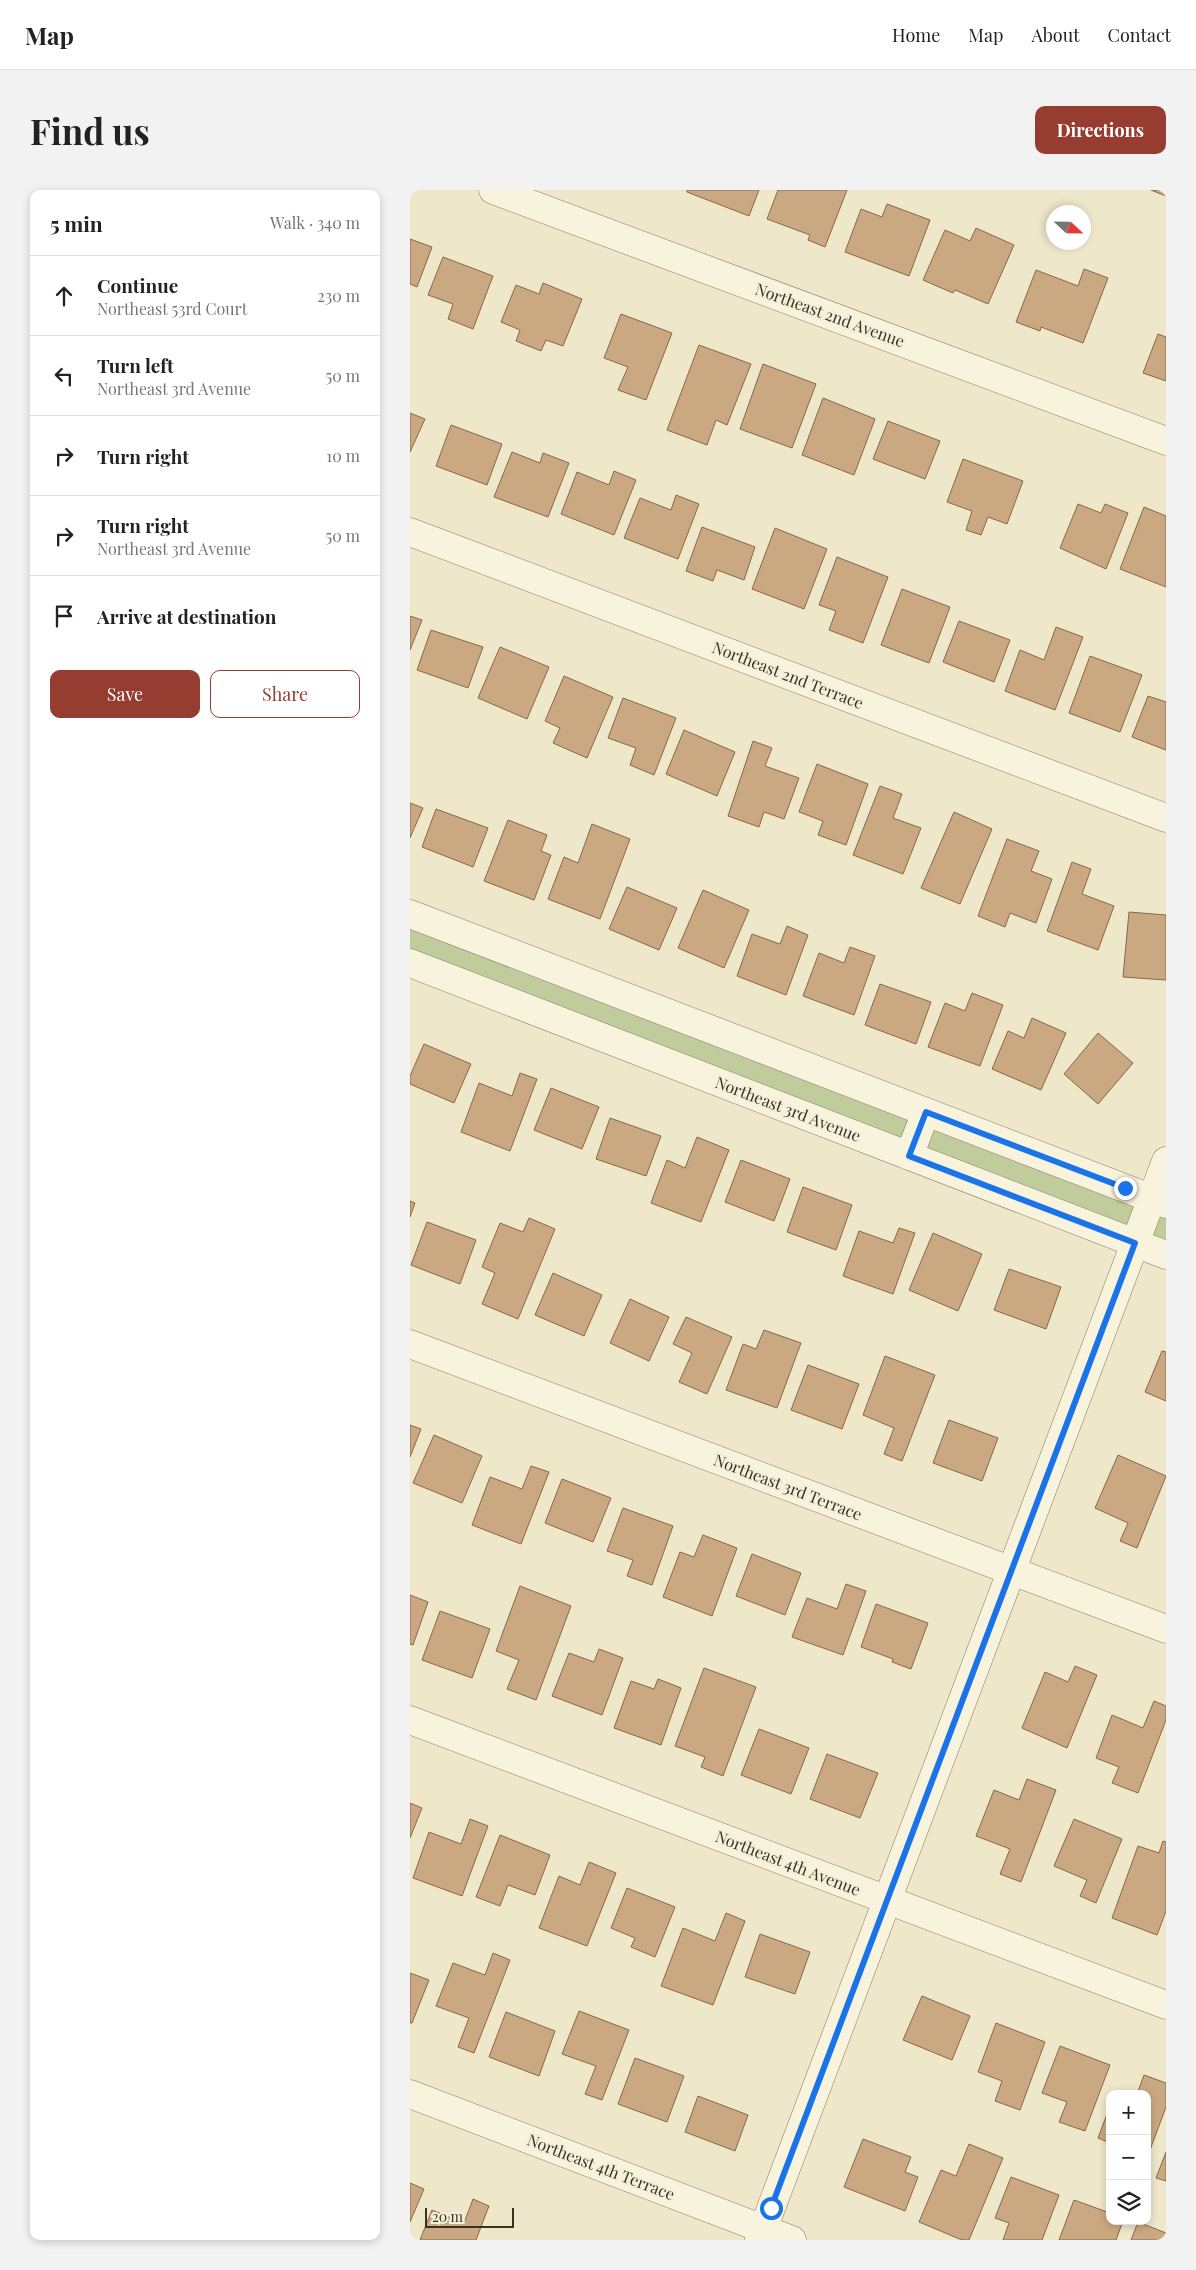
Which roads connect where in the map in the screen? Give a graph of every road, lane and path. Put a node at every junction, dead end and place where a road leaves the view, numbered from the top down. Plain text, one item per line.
1 (494, 190) edge
2 (1166, 441) edge
3 (410, 532) edge
4 (1166, 818) edge
5 (410, 914) edge
6 (410, 963) edge
7 (926, 1112) junction
8 (909, 1156) junction
9 (1166, 1162) edge
10 (1159, 1201) edge
11 (1135, 1243) junction
12 (1166, 1255) edge
13 (410, 1344) edge
14 (1011, 1570) junction
15 (1166, 1629) edge
16 (410, 1720) edge
17 (887, 1900) junction
18 (1166, 2005) edge
19 (410, 2094) edge
20 (761, 2235) edge
21 (792, 2240) edge

1 - 2 street, Northeast 2nd Avenue
3 - 4 street, Northeast 2nd Terrace
5 - 7 street
6 - 8 street, Northeast 3rd Avenue
7 - 8 street
7 - 10 street
8 - 11 street, Northeast 3rd Avenue
9 - 10 street
10 - 11 street
11 - 12 street, Northeast 3rd Avenue
11 - 14 street
13 - 14 street, Northeast 3rd Terrace
14 - 15 street, Northeast 3rd Terrace
14 - 17 street
16 - 17 street, Northeast 4th Avenue
17 - 18 street, Northeast 4th Avenue
17 - 20 street
19 - 20 street, Northeast 4th Terrace
20 - 21 street, Northeast 4th Terrace

